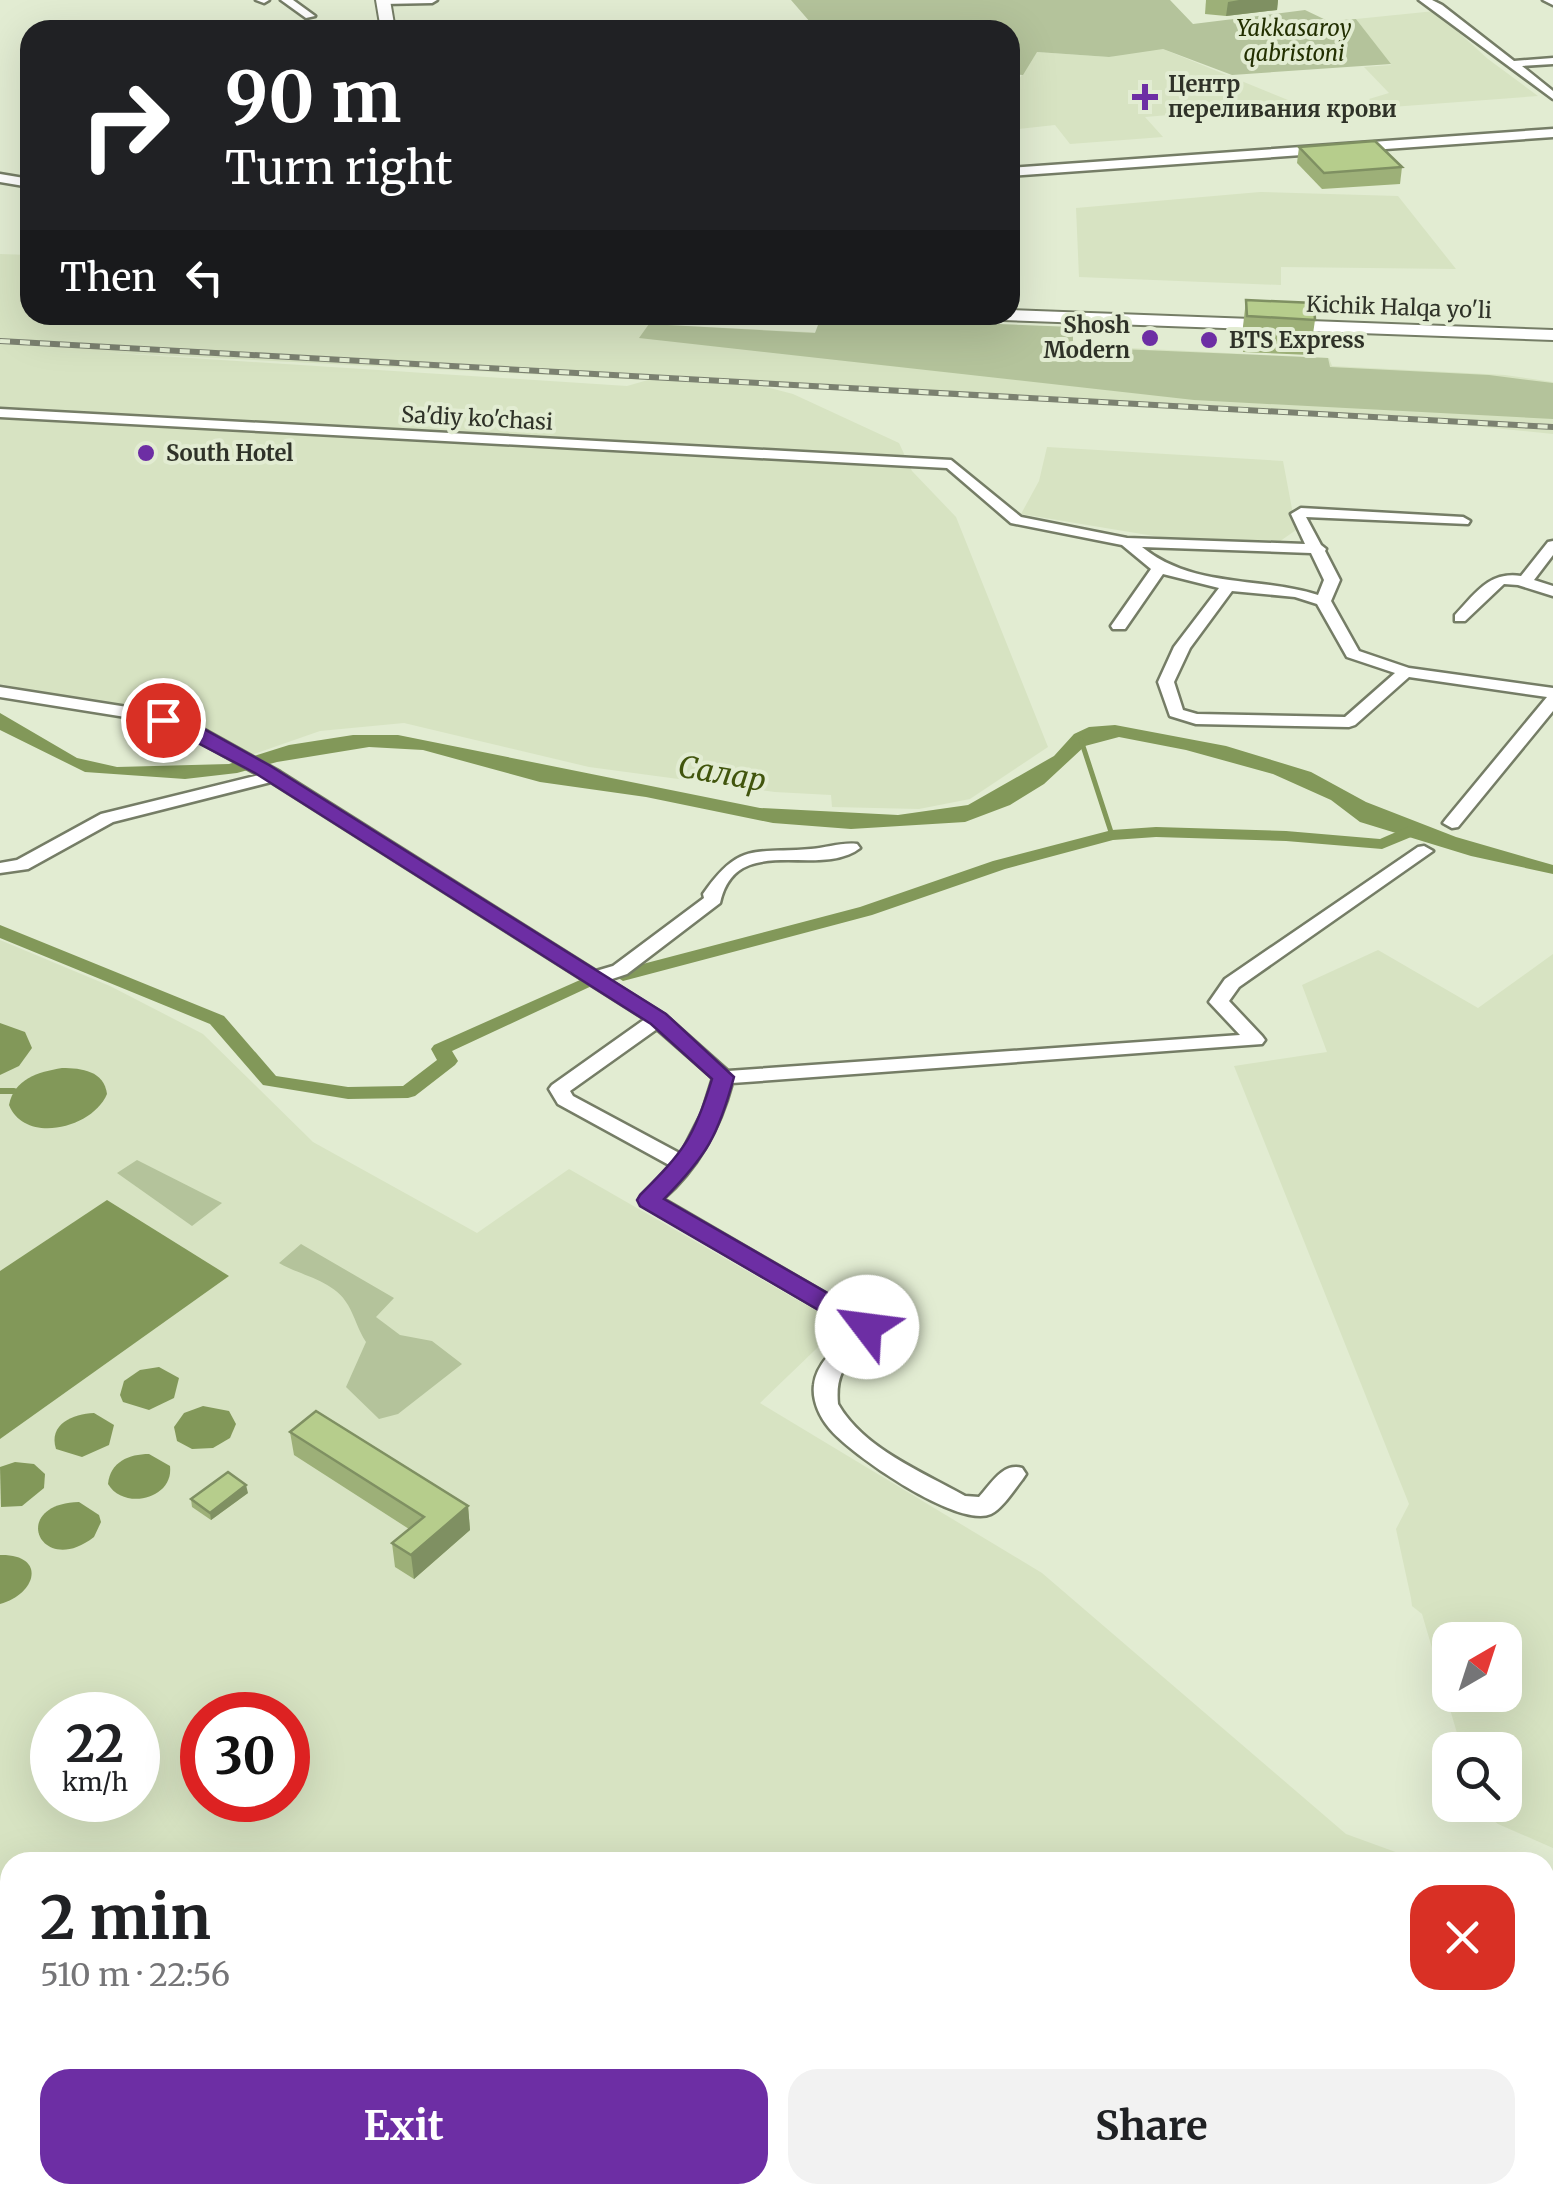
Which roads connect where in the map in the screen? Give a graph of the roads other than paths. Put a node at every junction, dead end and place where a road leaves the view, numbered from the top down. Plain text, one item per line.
1 (286, 0) edge
2 (432, 0) edge
3 (1448, 0) edge
4 (383, 1) edge
5 (398, 1) edge
6 (1428, 2) edge
7 (310, 16) dead end
8 (404, 20) dead end
9 (1553, 61) edge
10 (1511, 64) junction
11 (1553, 96) edge
12 (1553, 121) edge
13 (1553, 133) edge
14 (1020, 157) edge
15 (1020, 171) edge
16 (1020, 306) edge
17 (1020, 315) edge
18 (1224, 318) junction
19 (1553, 324) edge
20 (1553, 335) edge
21 (0, 413) edge
22 (1463, 521) dead end
23 (1127, 542) junction
24 (1553, 545) edge
25 (1320, 550) junction
26 (1159, 568) junction
27 (1525, 581) junction
28 (1228, 586) junction
29 (1553, 590) edge
30 (1324, 600) junction
31 (1460, 618) dead end
32 (1118, 626) dead end
33 (1406, 672) junction
34 (0, 692) edge
35 (1553, 696) edge
36 (268, 772) junction
37 (1452, 823) dead end
38 (851, 848) dead end
39 (1424, 852) dead end
40 (0, 868) edge
41 (594, 978) junction
42 (658, 1019) junction
43 (723, 1077) junction
44 (683, 1164) junction
45 (1014, 1474) dead end

1 - 7 street
2 - 5 street
3 - 6 street
4 - 5 street
5 - 8 highway
6 - 10 street
9 - 10 street
10 - 11 street
12 - 14 main road
13 - 15 main road
16 - 18 highway, Kichik Halqa yo'li
17 - 18 highway, Kichik Halqa yo'li
18 - 19 highway, Kichik Halqa yo'li
18 - 20 highway, Kichik Halqa yo'li
21 - 23 street, Sa'diy ko'chasi
22 - 25 street
23 - 25 street
23 - 26 street
24 - 27 street
25 - 30 street
26 - 28 street
26 - 32 street
27 - 29 street
27 - 31 street
28 - 30 street
28 - 33 street
30 - 33 street
33 - 35 street
34 - 36 street
35 - 37 street
36 - 40 street
36 - 41 street
38 - 41 street
39 - 43 street
41 - 42 street
42 - 43 street
42 - 44 street
43 - 44 street
44 - 45 street

